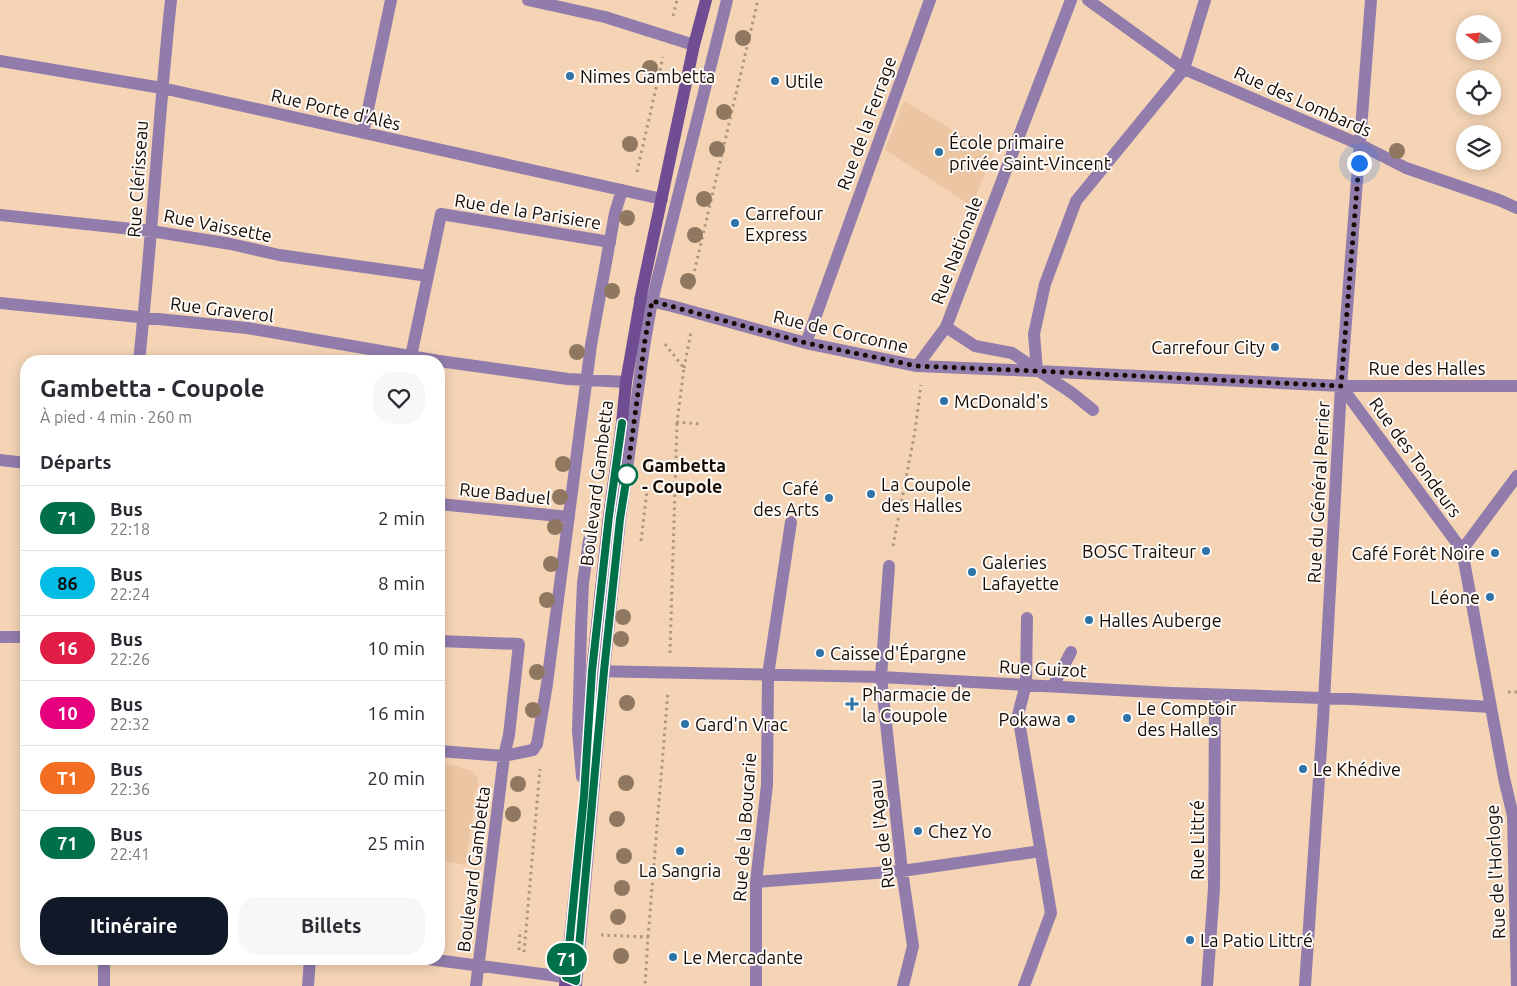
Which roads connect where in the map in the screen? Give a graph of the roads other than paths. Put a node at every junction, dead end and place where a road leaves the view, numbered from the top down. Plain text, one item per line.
1 (172, 0) edge
2 (391, 0) edge
3 (528, 0) edge
4 (706, 0) edge
5 (727, 0) edge
6 (930, 0) edge
7 (1071, 0) edge
8 (1088, 0) edge
9 (1205, 0) edge
10 (1371, 0) edge
11 (694, 45) junction
12 (0, 61) edge
13 (1184, 69) junction
14 (162, 88) junction
15 (363, 133) junction
16 (1361, 145) junction
17 (622, 190) junction
18 (662, 199) junction
19 (1517, 208) edge
20 (0, 215) edge
21 (151, 231) junction
22 (610, 242) junction
23 (428, 276) junction
24 (646, 300) junction
25 (0, 303) edge
26 (144, 318) junction
27 (946, 327) junction
28 (806, 343) junction
29 (140, 355) edge
30 (390, 355) edge
31 (412, 355) edge
32 (445, 362) edge
33 (920, 367) junction
34 (1037, 371) junction
35 (586, 379) junction
36 (626, 382) junction
37 (1341, 386) junction
38 (1517, 386) edge
39 (1093, 410) dead end
40 (0, 460) edge
41 (20, 462) edge
42 (1517, 476) edge
43 (445, 505) edge
44 (569, 517) junction
45 (791, 522) dead end
46 (589, 540) dead end
47 (1462, 550) junction
48 (889, 566) road end
49 (1027, 618) dead end
50 (0, 637) edge
51 (20, 637) edge
52 (445, 641) edge
53 (1071, 652) dead end
54 (598, 671) junction
55 (768, 675) junction
56 (882, 677) junction
57 (1026, 684) junction
58 (1053, 686) junction
59 (1215, 695) junction
60 (1324, 698) junction
61 (1491, 707) junction
62 (445, 751) edge
63 (504, 756) junction
64 (584, 796) junction
65 (1041, 851) junction
66 (902, 871) junction
67 (756, 882) junction
68 (445, 961) edge
69 (104, 965) edge
70 (310, 965) edge
71 (479, 965) junction
72 (570, 983) edge
73 (104, 986) edge
74 (308, 986) edge
75 (476, 986) edge
76 (756, 986) edge
77 (903, 986) edge
78 (1024, 986) edge
79 (1207, 986) edge
80 (1306, 986) edge
81 (1517, 986) edge

1 - 14 street, Rue Clérisseau
2 - 15 street
3 - 11 street
4 - 11 street, Boulevard Gambetta
5 - 24 street
6 - 28 street, Rue de la Ferrage
7 - 27 street, Rue Nationale
8 - 13 street, Rue des Lombards
9 - 13 street
10 - 16 street, Rue du Général Perrier
11 - 18 street, Boulevard Gambetta
12 - 14 street, Rue Porte d'Alès
13 - 16 street, Rue des Lombards
13 - 34 street
14 - 15 street, Rue Porte d'Alès
14 - 21 street, Rue Clérisseau
15 - 17 street, Rue Porte d'Alès
16 - 19 street, Rue des Lombards
16 - 37 street, Rue du Général Perrier
17 - 18 street, Rue Porte d'Alès
17 - 22 street, Boulevard Gambetta
18 - 24 street, Boulevard Gambetta
20 - 21 street, Rue Vaissette
21 - 23 street, Rue Vaissette
21 - 26 street, Rue Clérisseau
22 - 23 street, Rue de la Parisiere
22 - 35 street, Boulevard Gambetta
23 - 31 street, Rue de la Parisiere
24 - 28 street, Rue de Corconne
24 - 36 street, Boulevard Gambetta
24 - 54 street
25 - 26 street, Rue Graverol
26 - 29 street, Rue Clérisseau
26 - 30 street, Rue Graverol
27 - 33 street, Rue Nationale
27 - 34 street
28 - 33 street, Rue de Corconne
32 - 35 street, Rue Graverol
33 - 34 street, Rue de Corconne
34 - 37 street, Rue des Halles
34 - 39 street
35 - 36 street, Rue Graverol
35 - 44 street, Boulevard Gambetta
36 - 54 street, Boulevard Gambetta
37 - 38 street, Rue des Halles
37 - 47 street, Rue des Tondeurs
37 - 60 street, Rue du Général Perrier
40 - 41 street
42 - 47 street
43 - 44 street, Rue Baduel
44 - 63 street, Boulevard Gambetta
45 - 55 street, Rue de la Boucarie
46 - 64 street
47 - 61 street, Rue de l'Horloge
48 - 56 street, Rue de l'Agau
49 - 57 street
50 - 51 street
52 - 63 street, Boulevard Gambetta
53 - 58 street
54 - 55 street, Rue Guizot
54 - 64 street, Boulevard Gambetta
54 - 72 street
55 - 56 street, Rue Guizot
55 - 67 street, Rue de la Boucarie
56 - 57 street, Rue Guizot
56 - 66 street, Rue de l'Agau
57 - 58 street, Rue Guizot
57 - 65 street
58 - 59 street, Rue Guizot
59 - 60 street, Rue Guizot
59 - 79 street, Rue Littré
60 - 61 street, Rue Guizot
60 - 80 street, Rue du Général Perrier
61 - 81 street, Rue de l'Horloge
62 - 63 street
63 - 71 street, Boulevard Gambetta
64 - 72 street, Boulevard Gambetta
65 - 66 street
65 - 78 street
66 - 67 street
66 - 77 street, Rue de l'Agau
67 - 76 street, Rue de la Boucarie
68 - 71 street
69 - 73 street
70 - 74 street
71 - 72 street
71 - 75 street, Boulevard Gambetta

